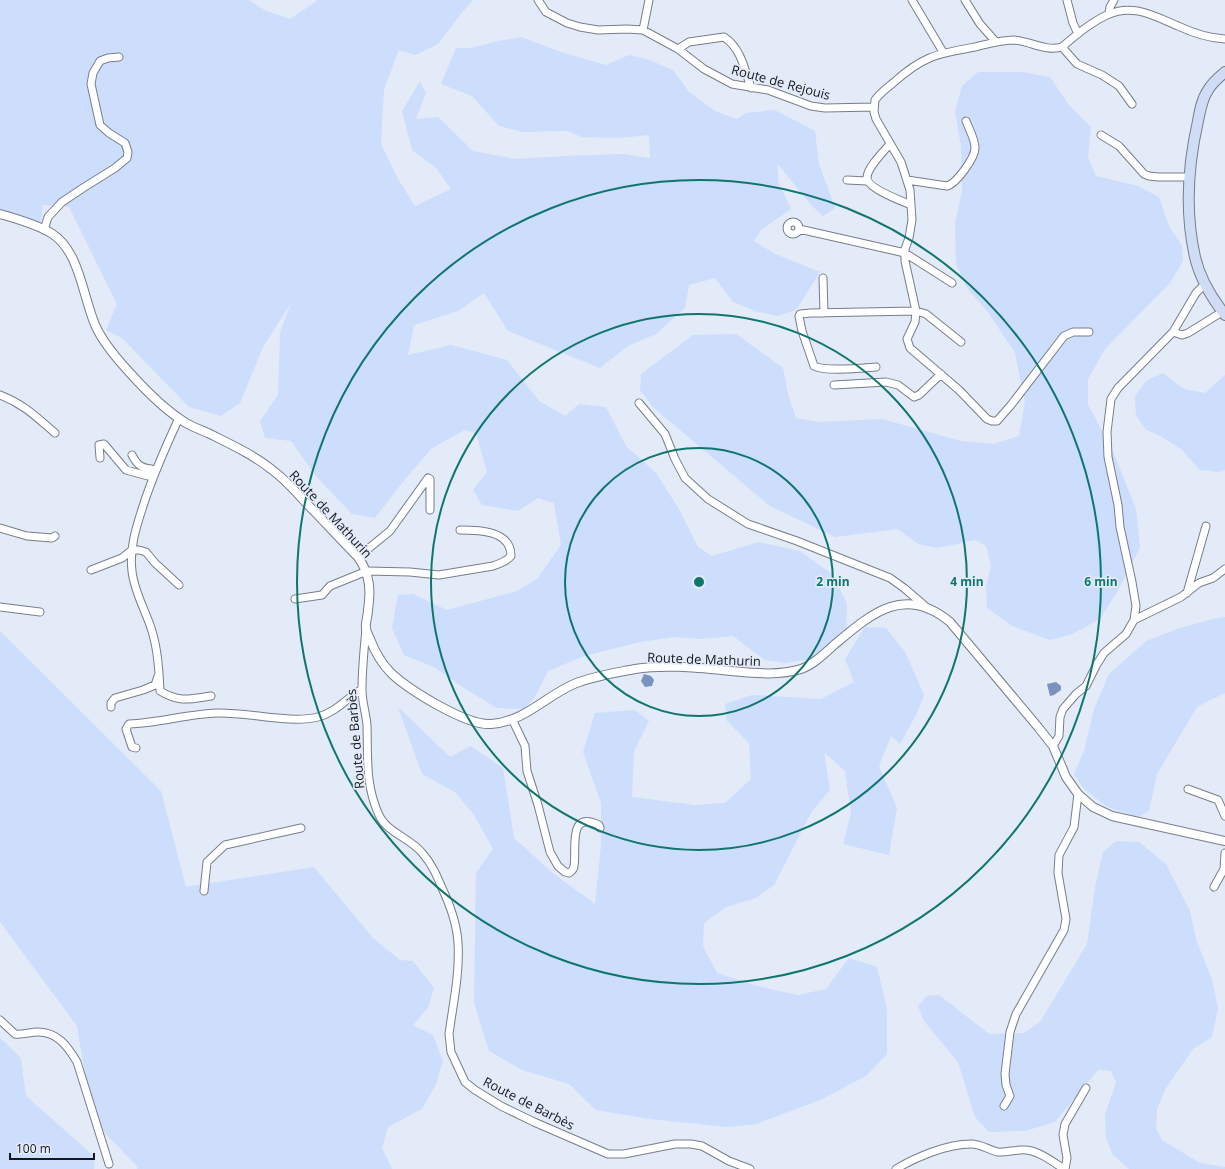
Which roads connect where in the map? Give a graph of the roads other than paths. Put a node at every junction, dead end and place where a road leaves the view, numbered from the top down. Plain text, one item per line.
1 (538, 0) edge
2 (649, 0) edge
3 (912, 0) edge
4 (965, 0) edge
5 (1067, 0) edge
6 (1114, 0) edge
7 (1109, 14) junction
8 (643, 30) junction
9 (1078, 34) junction
10 (1225, 39) edge
11 (996, 42) junction
12 (1062, 47) junction
13 (678, 49) junction
14 (944, 52) junction
15 (119, 57) dead end
16 (1225, 72) edge
17 (751, 88) junction
18 (1132, 104) dead end
19 (874, 107) junction
20 (966, 121) dead end
21 (1101, 135) dead end
22 (890, 144) junction
23 (1189, 177) junction
24 (847, 180) dead end
25 (867, 180) junction
26 (907, 180) junction
27 (911, 205) junction
28 (0, 214) edge
29 (44, 230) junction
30 (799, 230) dead end
31 (905, 253) junction
32 (823, 278) dead end
33 (952, 284) dead end
34 (1204, 285) junction
35 (916, 311) junction
36 (824, 313) junction
37 (1224, 314) edge
38 (1089, 332) dead end
39 (1173, 332) junction
40 (961, 342) dead end
41 (876, 367) dead end
42 (941, 374) junction
43 (834, 385) dead end
44 (0, 395) edge
45 (639, 403) dead end
46 (179, 418) junction
47 (55, 433) dead end
48 (132, 455) dead end
49 (100, 458) dead end
50 (153, 469) junction
51 (430, 510) dead end
52 (1206, 526) dead end
53 (0, 528) edge
54 (460, 530) dead end
55 (55, 536) dead end
56 (132, 550) junction
57 (358, 557) junction
58 (1225, 569) edge
59 (91, 570) dead end
60 (366, 571) junction
61 (179, 585) dead end
62 (1187, 593) junction
63 (295, 599) dead end
64 (925, 606) junction
65 (0, 607) edge
66 (40, 612) dead end
67 (1134, 620) junction
68 (366, 629) junction
69 (160, 670) junction
70 (362, 689) junction
71 (211, 696) dead end
72 (111, 707) dead end
73 (512, 719) junction
74 (1053, 746) junction
75 (136, 748) dead end
76 (1188, 789) dead end
77 (1078, 794) junction
78 (1225, 816) edge
79 (301, 828) dead end
80 (600, 828) dead end
81 (1225, 841) edge
82 (1225, 853) edge
83 (1214, 887) dead end
84 (204, 892) dead end
85 (0, 1020) edge
86 (1086, 1088) dead end
87 (1004, 1106) dead end
88 (109, 1164) dead end
89 (750, 1169) edge
90 (896, 1169) edge
91 (1065, 1169) edge

1 - 8 street, Route de Rejouis
2 - 8 street
3 - 14 street
4 - 11 street
5 - 9 street
6 - 7 street
7 - 9 street
7 - 10 street
8 - 13 street, Route de Rejouis
9 - 12 street
11 - 12 street
11 - 14 street
12 - 18 street
13 - 17 street, Route de Rejouis
13 - 17 street
14 - 19 street
15 - 29 street
16 - 23 main road
17 - 19 street, Route de Rejouis
19 - 22 street
20 - 26 street
21 - 23 street
22 - 25 street
22 - 26 street
23 - 34 main road
24 - 25 street
25 - 27 street
26 - 27 street
27 - 31 street
28 - 29 street, Route de Mathurin
29 - 46 street, Route de Mathurin
30 - 31 street
31 - 33 street
31 - 35 street
32 - 36 street
34 - 37 main road
34 - 39 street
35 - 36 street
35 - 40 street
35 - 42 street
36 - 41 street
37 - 39 street
38 - 42 street
39 - 67 street
42 - 43 street
44 - 47 street
45 - 64 street
46 - 50 street
46 - 57 street, Route de Mathurin
48 - 50 street
49 - 50 street
50 - 56 street
51 - 57 street
52 - 62 street
53 - 55 street
54 - 60 street
56 - 59 street
56 - 61 street
56 - 69 street
57 - 60 street, Route de Mathurin
58 - 62 street
60 - 63 street
60 - 68 street, Route de Mathurin
62 - 67 street
64 - 73 street, Route de Mathurin
64 - 74 street, Route de Mathurin
65 - 66 street
67 - 74 street
68 - 70 street, Route de Barbès
68 - 73 street, Route de Mathurin
69 - 71 street
69 - 72 street
70 - 75 street
70 - 89 street, Route de Barbès
73 - 80 street
74 - 77 street, Route de Mathurin
76 - 78 street
77 - 81 street, Route de Mathurin
77 - 87 street
79 - 84 street
82 - 83 street
85 - 88 street
86 - 91 street
90 - 91 street

